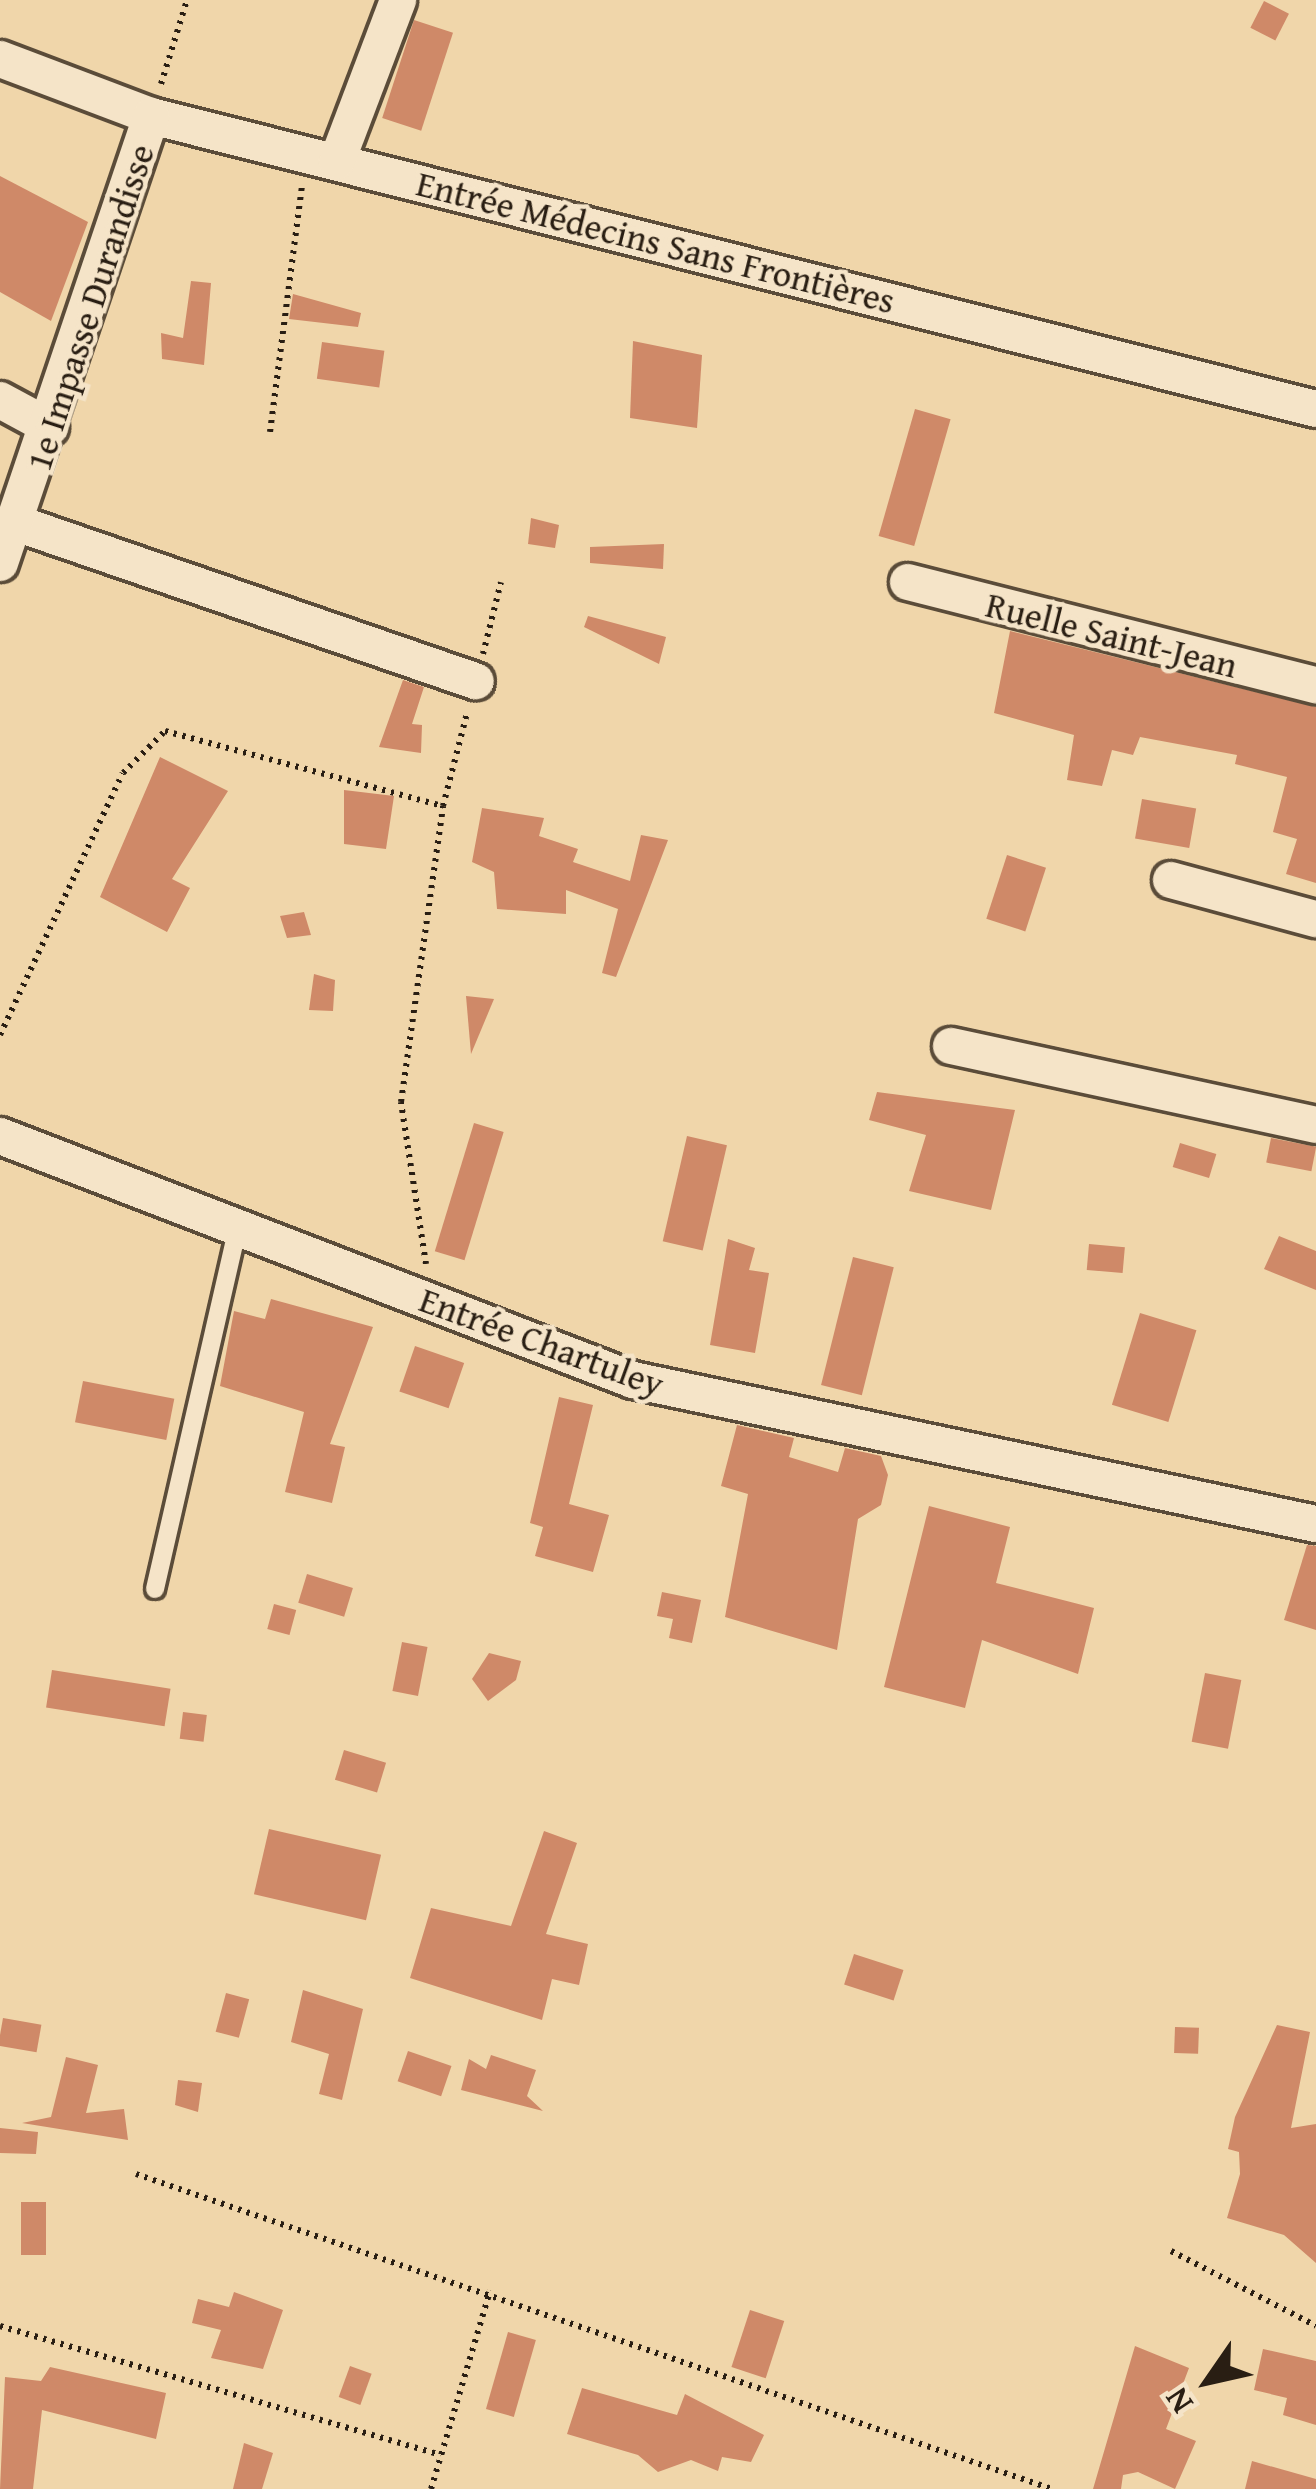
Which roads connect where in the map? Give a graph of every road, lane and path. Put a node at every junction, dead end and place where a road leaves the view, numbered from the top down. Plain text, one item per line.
1 (187, 0) edge
2 (398, 0) edge
3 (0, 59) edge
4 (151, 116) junction
5 (323, 157) junction
6 (0, 400) edge
7 (1316, 409) edge
8 (50, 427) junction
9 (270, 432) dead end
10 (19, 524) junction
11 (0, 563) edge
12 (501, 582) dead end
13 (908, 582) dead end
14 (476, 681) junction
15 (1316, 685) edge
16 (443, 806) junction
17 (1172, 880) dead end
18 (1316, 920) edge
19 (0, 1035) edge
20 (951, 1046) dead end
21 (1316, 1125) edge
22 (0, 1136) edge
23 (238, 1228) junction
24 (433, 1303) junction
25 (1316, 1524) edge
26 (155, 1589) dead end
27 (136, 2174) dead end
28 (1171, 2252) dead end
29 (490, 2290) junction
30 (0, 2326) edge
31 (1316, 2326) edge
32 (441, 2456) junction
33 (431, 2489) edge
34 (1052, 2489) edge

1 - 4 path
2 - 5 street
3 - 4 street, Entrée Médecins Sans Frontières
4 - 5 street, Entrée Médecins Sans Frontières
4 - 8 street, 1e Impasse Durandisse
5 - 7 street, Entrée Médecins Sans Frontières
5 - 9 path
6 - 8 street
8 - 10 street, 1e Impasse Durandisse
10 - 11 street, 1e Impasse Durandisse
10 - 14 street
12 - 14 path
13 - 15 street, Ruelle Saint-Jean
14 - 16 path
16 - 19 path
16 - 24 path
17 - 18 street
20 - 21 street
22 - 23 street, Entrée Chartuley
23 - 24 street, Entrée Chartuley
23 - 26 lane
24 - 25 street, Entrée Chartuley
27 - 29 path
28 - 31 path
29 - 32 path
29 - 34 path
30 - 32 path
32 - 33 path

